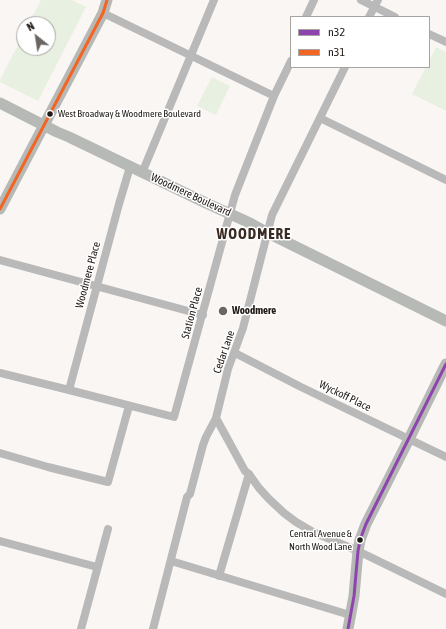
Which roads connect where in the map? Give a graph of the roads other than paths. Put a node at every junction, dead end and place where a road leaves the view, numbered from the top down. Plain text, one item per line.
1 (107, 0) edge
2 (214, 0) edge
3 (314, 0) edge
4 (361, 0) edge
5 (376, 4) edge
6 (103, 13) junction
7 (306, 16) edge
8 (370, 16) edge
9 (394, 16) edge
10 (430, 34) edge
11 (446, 42) edge
12 (191, 55) junction
13 (290, 63) edge
14 (345, 68) edge
15 (274, 96) junction
16 (0, 103) edge
17 (320, 118) junction
18 (44, 125) junction
19 (130, 167) junction
20 (142, 173) junction
21 (446, 180) edge
22 (0, 209) edge
23 (230, 214) junction
24 (268, 233) junction
25 (0, 260) edge
26 (97, 286) junction
27 (203, 315) junction
28 (446, 321) edge
29 (235, 353) junction
30 (446, 364) edge
31 (0, 373) edge
32 (69, 390) junction
33 (129, 406) junction
34 (216, 418) junction
35 (410, 439) junction
36 (0, 453) edge
37 (446, 457) edge
38 (249, 474) junction
39 (108, 530) dead end
40 (0, 541) edge
41 (358, 551) junction
42 (171, 561) junction
43 (97, 567) junction
44 (219, 576) junction
45 (446, 594) edge
46 (350, 615) junction
47 (81, 629) edge
48 (153, 629) edge
49 (348, 629) edge

1 - 6 street
2 - 12 street
3 - 7 street
4 - 5 street
5 - 8 street
5 - 9 street
6 - 12 street
6 - 18 street
10 - 11 street
12 - 15 street
12 - 20 street
13 - 15 street, Station Place
14 - 17 street, Cedar Lane
15 - 23 street, Station Place
16 - 18 street, Woodmere Boulevard
17 - 21 street
17 - 24 street, Cedar Lane
18 - 19 street, Woodmere Boulevard
18 - 22 street
19 - 20 street, Woodmere Boulevard
19 - 26 street, Woodmere Place
20 - 23 street, Woodmere Boulevard
23 - 24 street, Woodmere Boulevard
23 - 27 street, Station Place
24 - 28 street, Woodmere Boulevard
24 - 29 street, Cedar Lane
25 - 26 street
26 - 27 street
26 - 32 street, Woodmere Place
27 - 33 street, Station Place
29 - 34 street, Cedar Lane
29 - 35 street, Wyckoff Place
30 - 35 street
31 - 32 street
32 - 33 street
33 - 36 street
34 - 38 street
34 - 42 street, Cedar Lane
35 - 37 street, Wyckoff Place
35 - 41 street
38 - 41 street
38 - 44 street
39 - 43 street
40 - 43 street
41 - 45 street
41 - 46 street
42 - 44 street
42 - 48 street, Cedar Lane
43 - 47 street
44 - 46 street
46 - 49 street

